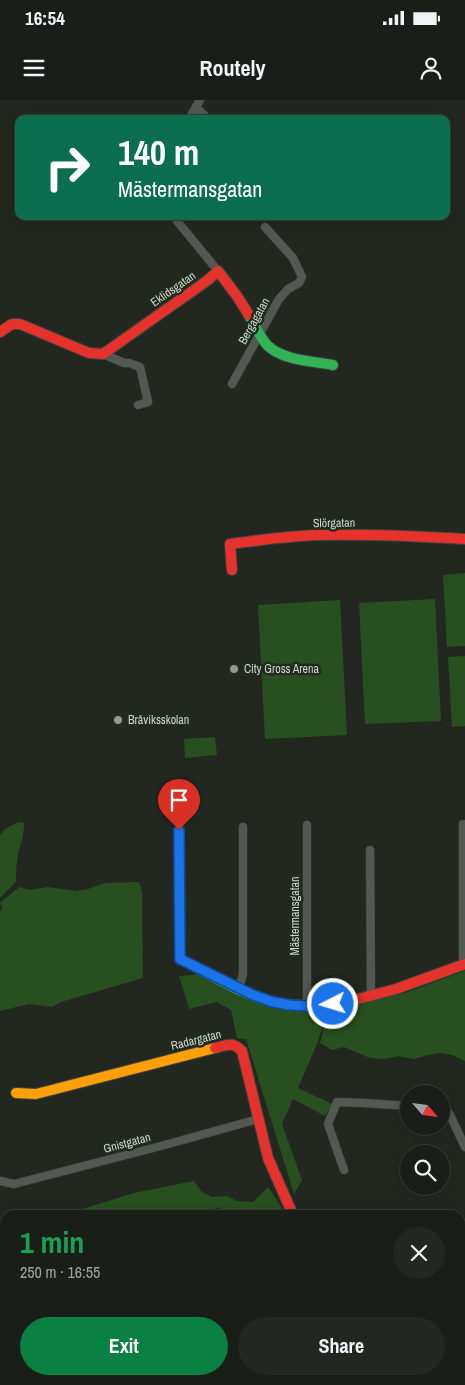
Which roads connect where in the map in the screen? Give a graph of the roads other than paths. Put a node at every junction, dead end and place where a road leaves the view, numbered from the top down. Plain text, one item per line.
1 (198, 104) edge
2 (205, 115) edge
3 (176, 220) edge
4 (265, 226) dead end
5 (218, 271) junction
6 (0, 332) edge
7 (259, 333) junction
8 (103, 354) junction
9 (333, 365) dead end
10 (232, 384) dead end
11 (138, 405) dead end
12 (465, 539) edge
13 (232, 570) dead end
14 (463, 824) dead end
15 (307, 825) dead end
16 (244, 827) dead end
17 (179, 830) dead end
18 (370, 850) dead end
19 (464, 965) edge
20 (239, 988) junction
21 (371, 995) junction
22 (307, 1006) junction
23 (16, 1093) dead end
24 (400, 1105) edge
25 (450, 1115) edge
26 (258, 1119) junction
27 (465, 1147) edge
28 (344, 1170) dead end
29 (0, 1182) edge
30 (291, 1210) edge

1 - 2 street
3 - 5 street
4 - 7 street, Bergagatan
5 - 7 street
5 - 8 street, Eklidsgatan
6 - 8 street
7 - 9 street
7 - 10 street, Bergagatan
8 - 11 street
12 - 13 street, Slörgatan
14 - 19 street
15 - 22 street, Mästermansgatan
16 - 20 street
17 - 20 street
18 - 21 street
19 - 21 street
20 - 22 street
21 - 22 street
23 - 26 street, Radargatan
24 - 28 street
25 - 27 street
26 - 29 street, Gnistgatan
26 - 30 street, Radargatan

